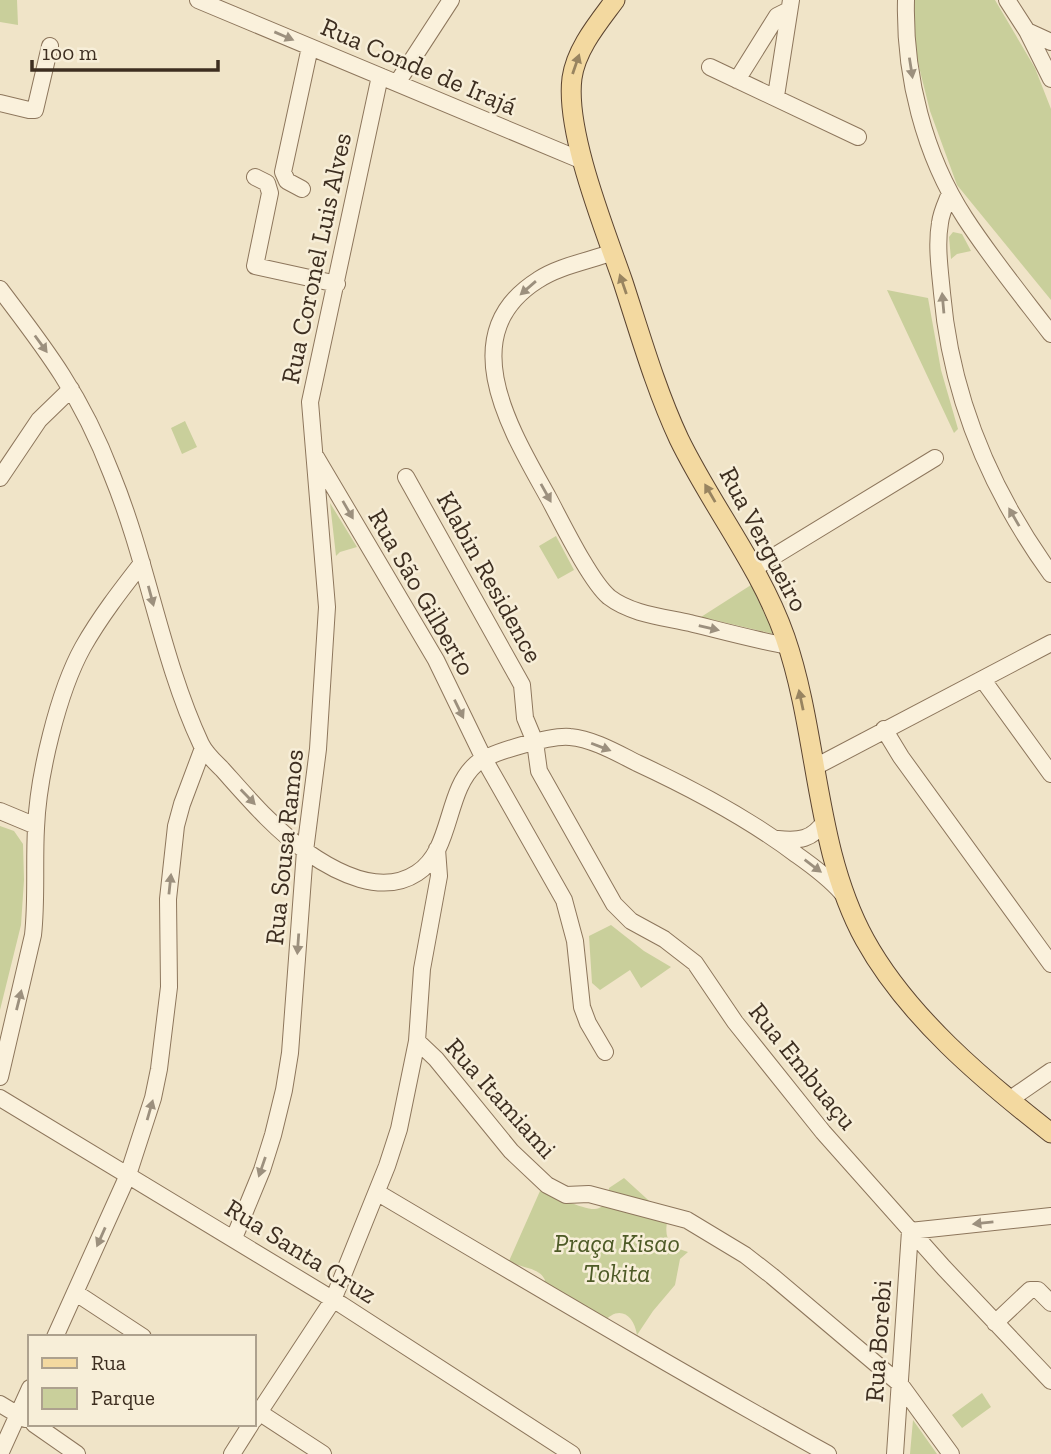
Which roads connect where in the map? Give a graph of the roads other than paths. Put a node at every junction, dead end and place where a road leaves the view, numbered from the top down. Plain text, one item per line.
1 (198, 0) edge
2 (452, 0) edge
3 (615, 0) edge
4 (906, 0) edge
5 (1007, 0) edge
6 (790, 5) edge
7 (1027, 31) junction
8 (1051, 42) edge
9 (50, 46) dead end
10 (310, 47) junction
11 (710, 67) dead end
12 (380, 76) junction
13 (1051, 77) edge
14 (737, 80) junction
15 (397, 83) junction
16 (776, 96) junction
17 (0, 103) edge
18 (858, 137) dead end
19 (583, 161) junction
20 (255, 177) dead end
21 (302, 189) dead end
22 (950, 193) junction
23 (613, 252) junction
24 (337, 284) junction
25 (0, 289) edge
26 (1051, 334) edge
27 (71, 389) junction
28 (313, 452) junction
29 (935, 458) dead end
30 (406, 477) dead end
31 (0, 478) edge
32 (142, 563) junction
33 (754, 569) junction
34 (1051, 574) edge
35 (1051, 643) edge
36 (788, 646) junction
37 (983, 680) junction
38 (884, 729) junction
39 (535, 742) junction
40 (203, 747) junction
41 (507, 751) junction
42 (484, 759) junction
43 (815, 767) junction
44 (539, 771) junction
45 (1051, 774) edge
46 (0, 811) edge
47 (825, 821) junction
48 (36, 826) junction
49 (775, 838) junction
50 (437, 849) junction
51 (305, 851) junction
52 (408, 877) junction
53 (435, 894) junction
54 (846, 897) junction
55 (1051, 964) edge
56 (417, 1041) junction
57 (605, 1052) dead end
58 (1, 1070) edge
59 (1051, 1071) edge
60 (0, 1098) edge
61 (1009, 1100) junction
62 (1051, 1133) edge
63 (128, 1175) junction
64 (378, 1193) junction
65 (1051, 1216) edge
66 (911, 1231) junction
67 (234, 1238) junction
68 (76, 1293) junction
69 (333, 1300) junction
70 (1051, 1303) edge
71 (995, 1323) junction
72 (56, 1335) edge
73 (140, 1335) edge
74 (1051, 1381) edge
75 (900, 1384) junction
76 (0, 1404) edge
77 (256, 1413) edge
78 (256, 1417) edge
79 (27, 1420) edge
80 (36, 1426) edge
81 (248, 1426) edge
82 (568, 1453) edge
83 (0, 1454) edge
84 (77, 1454) edge
85 (232, 1454) edge
86 (323, 1454) edge
87 (828, 1454) edge
88 (895, 1454) edge
89 (951, 1454) edge

1 -> 10 street, Rua Conde de Irajá
2 - 15 street
19 -> 3 main road, Rua Vergueiro
4 -> 22 street
5 - 7 street
6 - 14 street
6 - 16 street
7 - 8 street
7 - 13 street
9 - 17 street
10 - 12 street, Rua Conde de Irajá
10 - 21 street
11 - 14 street
12 - 15 street, Rua Conde de Irajá
12 - 24 street, Rua Coronel Luis Alves
14 - 16 street
15 - 19 street, Rua Conde de Irajá
16 - 18 street
19 - 23 main road, Rua Vergueiro
20 - 24 street
22 - 26 street
34 -> 22 street
33 -> 23 main road, Rua Vergueiro
23 -> 36 street
24 - 28 street, Rua Coronel Luis Alves
25 -> 27 street
27 - 31 street
27 - 32 street
28 -> 42 street, Rua São Gilberto
28 - 51 street, Rua Sousa Ramos
29 - 33 street
30 - 39 street, Klabin Residence
32 -> 40 street
32 - 48 street
33 - 36 main road, Rua Vergueiro
35 - 37 street
43 -> 36 main road, Rua Vergueiro
37 - 38 street
37 - 45 street
38 - 43 street
38 - 55 street
39 - 41 street
39 - 44 street, Rua Embuaçu
39 -> 49 street
40 -> 51 street
63 -> 40 street
41 - 42 street
41 - 44 street, Rua Embuaçu
42 - 50 street
42 - 57 street, Rua São Gilberto
43 - 47 main road, Rua Vergueiro
44 - 66 street, Rua Embuaçu
46 - 48 street
47 - 49 street
47 - 54 main road, Rua Vergueiro
58 -> 48 street
49 -> 54 street
50 - 52 street
50 - 53 street
51 - 52 street
51 -> 67 street, Rua Sousa Ramos
52 - 53 street
53 - 56 street
54 - 61 main road, Rua Vergueiro
56 - 64 street
56 - 75 street, Rua Itamiami
59 - 61 street
60 - 63 street, Rua Santa Cruz
61 - 62 main road, Rua Vergueiro
63 - 67 street, Rua Santa Cruz
63 -> 68 street
64 - 69 street
64 - 87 street
65 -> 66 street
66 - 71 street, Rua Embuaçu
66 - 75 street, Rua Borebi
67 - 69 street, Rua Santa Cruz
68 - 72 street
68 - 73 street
69 - 77 street
69 - 82 street, Rua Santa Cruz
70 - 71 street
71 - 74 street, Rua Embuaçu
75 - 88 street, Rua Borebi
75 - 89 street, Rua Itamiami
76 - 79 street
78 - 86 street
79 - 83 street
80 - 84 street
81 - 85 street

